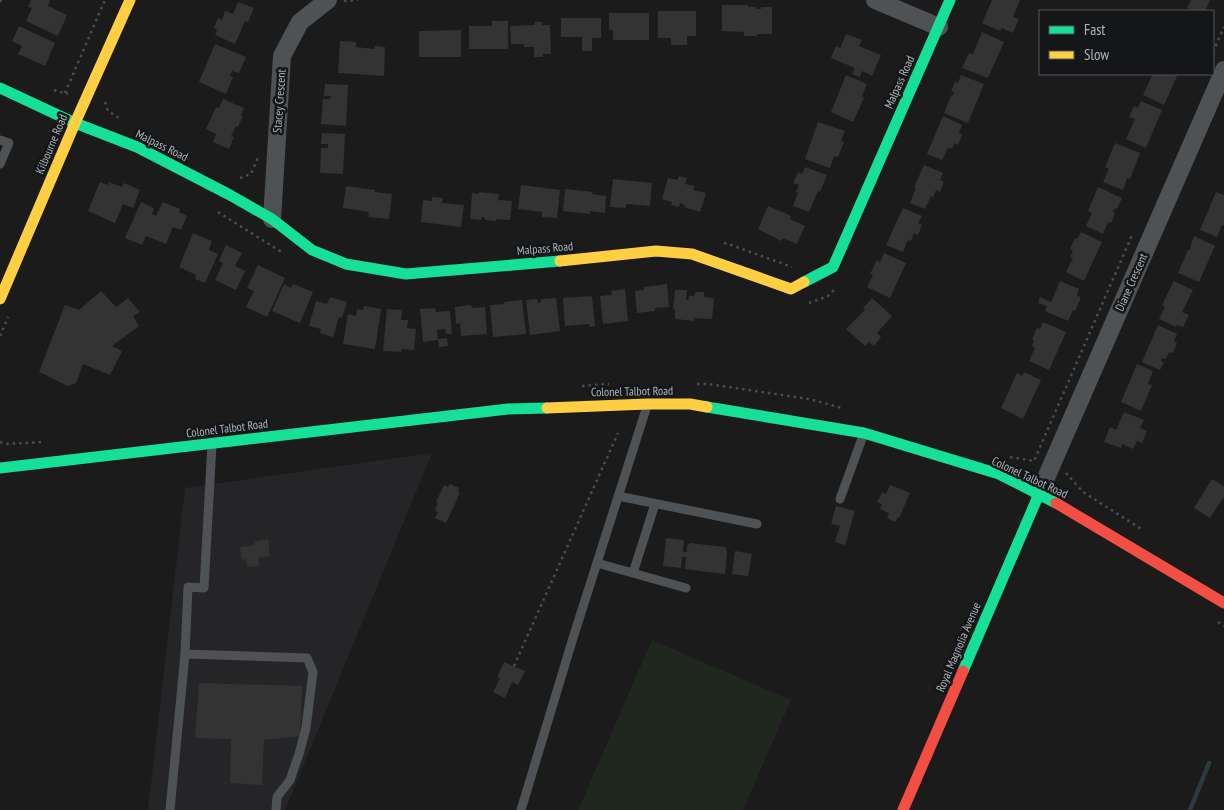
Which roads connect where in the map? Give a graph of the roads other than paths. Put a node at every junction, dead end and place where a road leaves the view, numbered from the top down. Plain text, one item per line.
1 (130, 0) edge
2 (875, 0) edge
3 (950, 0) edge
4 (335, 1) edge
5 (939, 27) junction
6 (1224, 70) edge
7 (0, 88) edge
8 (75, 123) junction
9 (0, 140) edge
10 (0, 164) edge
11 (272, 220) junction
12 (1, 296) edge
13 (648, 404) junction
14 (864, 433) junction
15 (212, 444) junction
16 (0, 468) edge
17 (1038, 494) junction
18 (618, 496) junction
19 (840, 499) dead end
20 (655, 504) junction
21 (757, 524) dead end
22 (597, 563) junction
23 (633, 573) junction
24 (686, 588) dead end
25 (1224, 604) edge
26 (185, 654) junction
27 (170, 810) edge
28 (276, 810) edge
29 (521, 810) edge
30 (903, 810) edge

1 - 8 street, Kilbourne Road
2 - 5 street
3 - 5 street, Malpass Road
4 - 11 street, Stacey Crescent
5 - 11 street, Malpass Road
6 - 17 street, Diane Crescent
7 - 8 street, Malpass Road
8 - 11 street, Malpass Road
8 - 12 street, Kilbourne Road
9 - 10 lane
13 - 14 street, Colonel Talbot Road
13 - 15 street, Colonel Talbot Road
13 - 18 lane
14 - 17 street, Colonel Talbot Road
14 - 19 lane
15 - 16 street, Colonel Talbot Road
15 - 26 lane
17 - 25 street, Colonel Talbot Road
17 - 30 street, Royal Magnolia Avenue
18 - 20 lane
18 - 22 lane
20 - 21 lane
20 - 23 lane
22 - 23 lane
22 - 29 lane
23 - 24 lane
26 - 27 lane
26 - 28 lane

